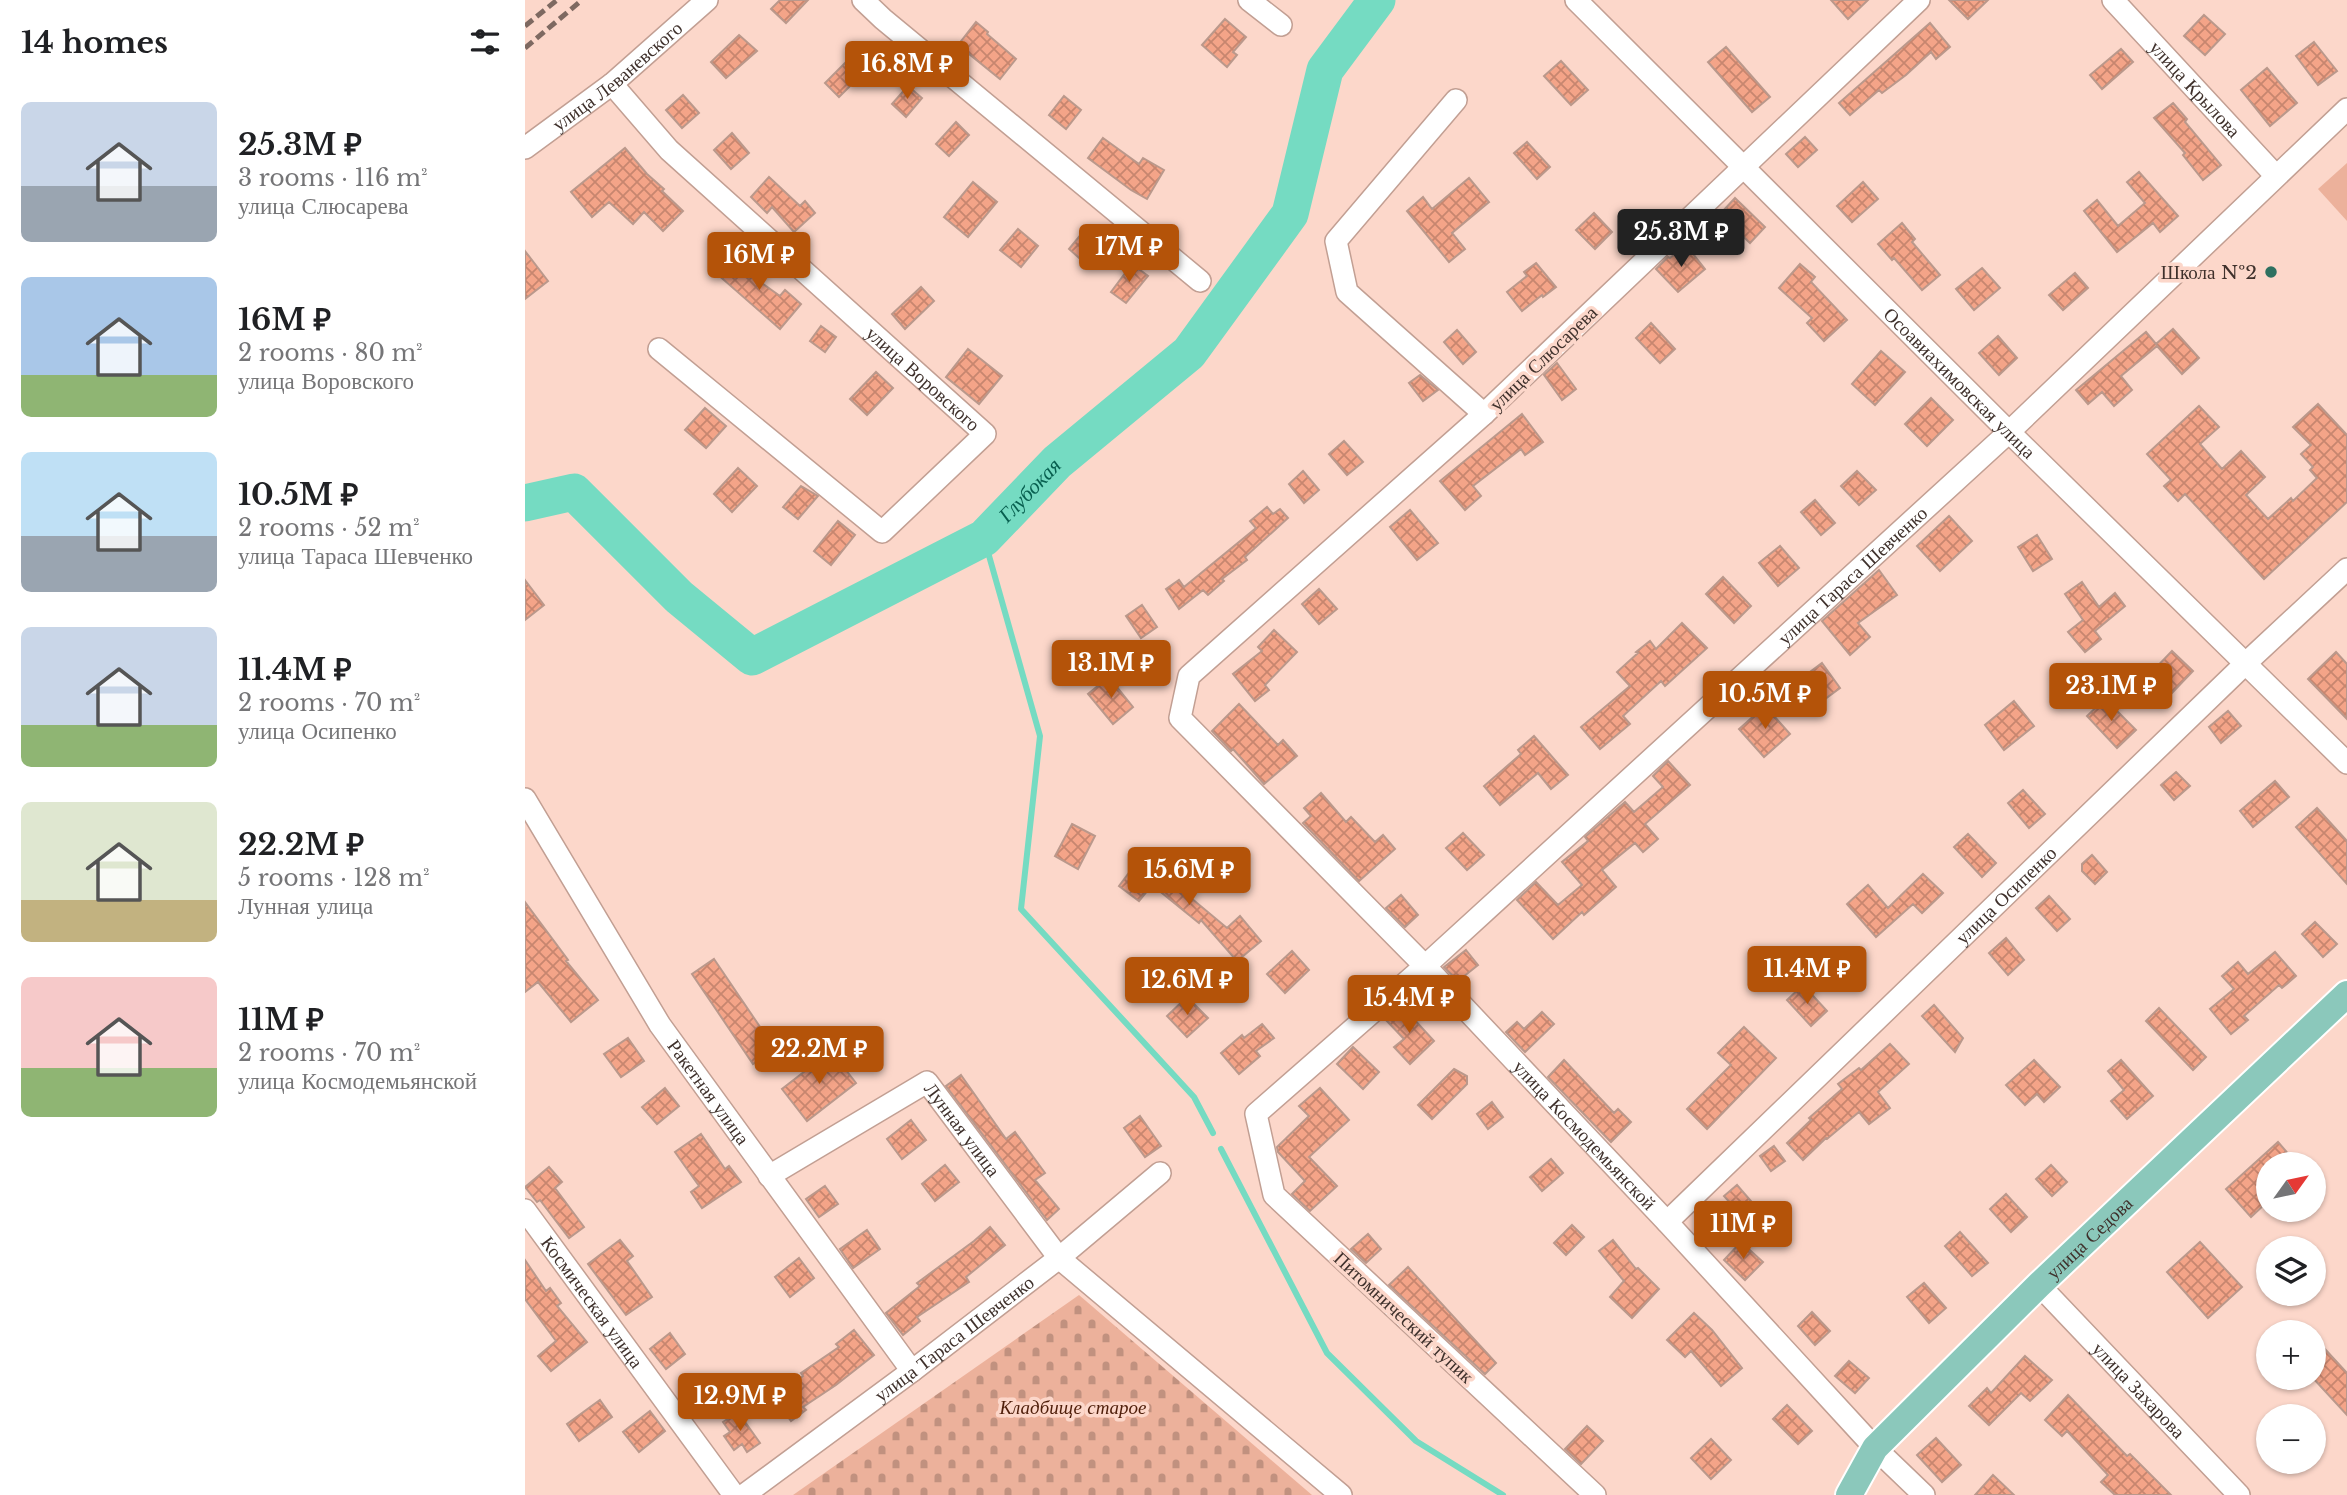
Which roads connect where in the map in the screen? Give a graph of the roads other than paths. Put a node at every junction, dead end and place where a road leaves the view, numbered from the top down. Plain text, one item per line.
1 (708, 0) edge
2 (863, 0) edge
3 (1249, 0) edge
4 (1576, 0) edge
5 (1919, 0) edge
6 (2113, 0) edge
7 (1281, 25) dead end
8 (612, 84) junction
9 (1457, 100) dead end
10 (2347, 109) edge
11 (525, 148) edge
12 (1743, 167) junction
13 (2277, 176) junction
14 (1200, 281) dead end
15 (659, 349) dead end
16 (1484, 414) junction
17 (2009, 432) junction
18 (2347, 569) edge
19 (2246, 663) junction
20 (1180, 718) joint
21 (2347, 763) edge
22 (525, 799) edge
23 (1425, 966) junction
24 (2347, 994) edge
25 (1256, 1114) joint
26 (1160, 1173) dead end
27 (768, 1176) junction
28 (525, 1210) edge
29 (1667, 1222) junction
30 (1059, 1258) junction
31 (2039, 1285) junction
32 (912, 1371) junction
33 (1875, 1448) junction
34 (2232, 1493) edge
35 (734, 1495) edge
36 (744, 1495) edge
37 (1341, 1495) edge
38 (1595, 1495) edge
39 (1849, 1495) edge
40 (1924, 1495) edge

1 - 8 street, улица Леваневского
2 - 14 street
3 - 7 street
4 - 12 street, Осоавиахимовская улица
5 - 12 street, улица Слюсарева
6 - 13 street, улица Крылова
8 - 11 street, улица Леваневского
8 - 15 street, улица Воровского
9 - 16 street
10 - 13 street, улица Тараса Шевченко
12 - 16 street, улица Слюсарева
12 - 17 street, Осоавиахимовская улица
13 - 17 street, улица Тараса Шевченко
16 - 20 street, улица Слюсарева
17 - 19 street, Осоавиахимовская улица
17 - 23 street, улица Тараса Шевченко
18 - 19 street, улица Осипенко
19 - 21 street, Осоавиахимовская улица
19 - 29 street, улица Осипенко
20 - 23 street, улица Космодемьянской
22 - 27 street, Ракетная улица
23 - 25 street, улица Тараса Шевченко
23 - 29 street, улица Космодемьянской
24 - 31 main road, улица Седова
25 - 38 street, Питомнический тупик
26 - 30 street, улица Тараса Шевченко
27 - 30 street, Лунная улица
27 - 32 street, Ракетная улица
28 - 35 street, Космическая улица
29 - 33 street, улица Космодемьянской
30 - 32 street, улица Тараса Шевченко
30 - 37 street
31 - 33 main road, улица Седова
31 - 34 street, улица Захарова
32 - 36 street, улица Тараса Шевченко
33 - 39 main road, улица Седова
33 - 40 street, улица Космодемьянской

